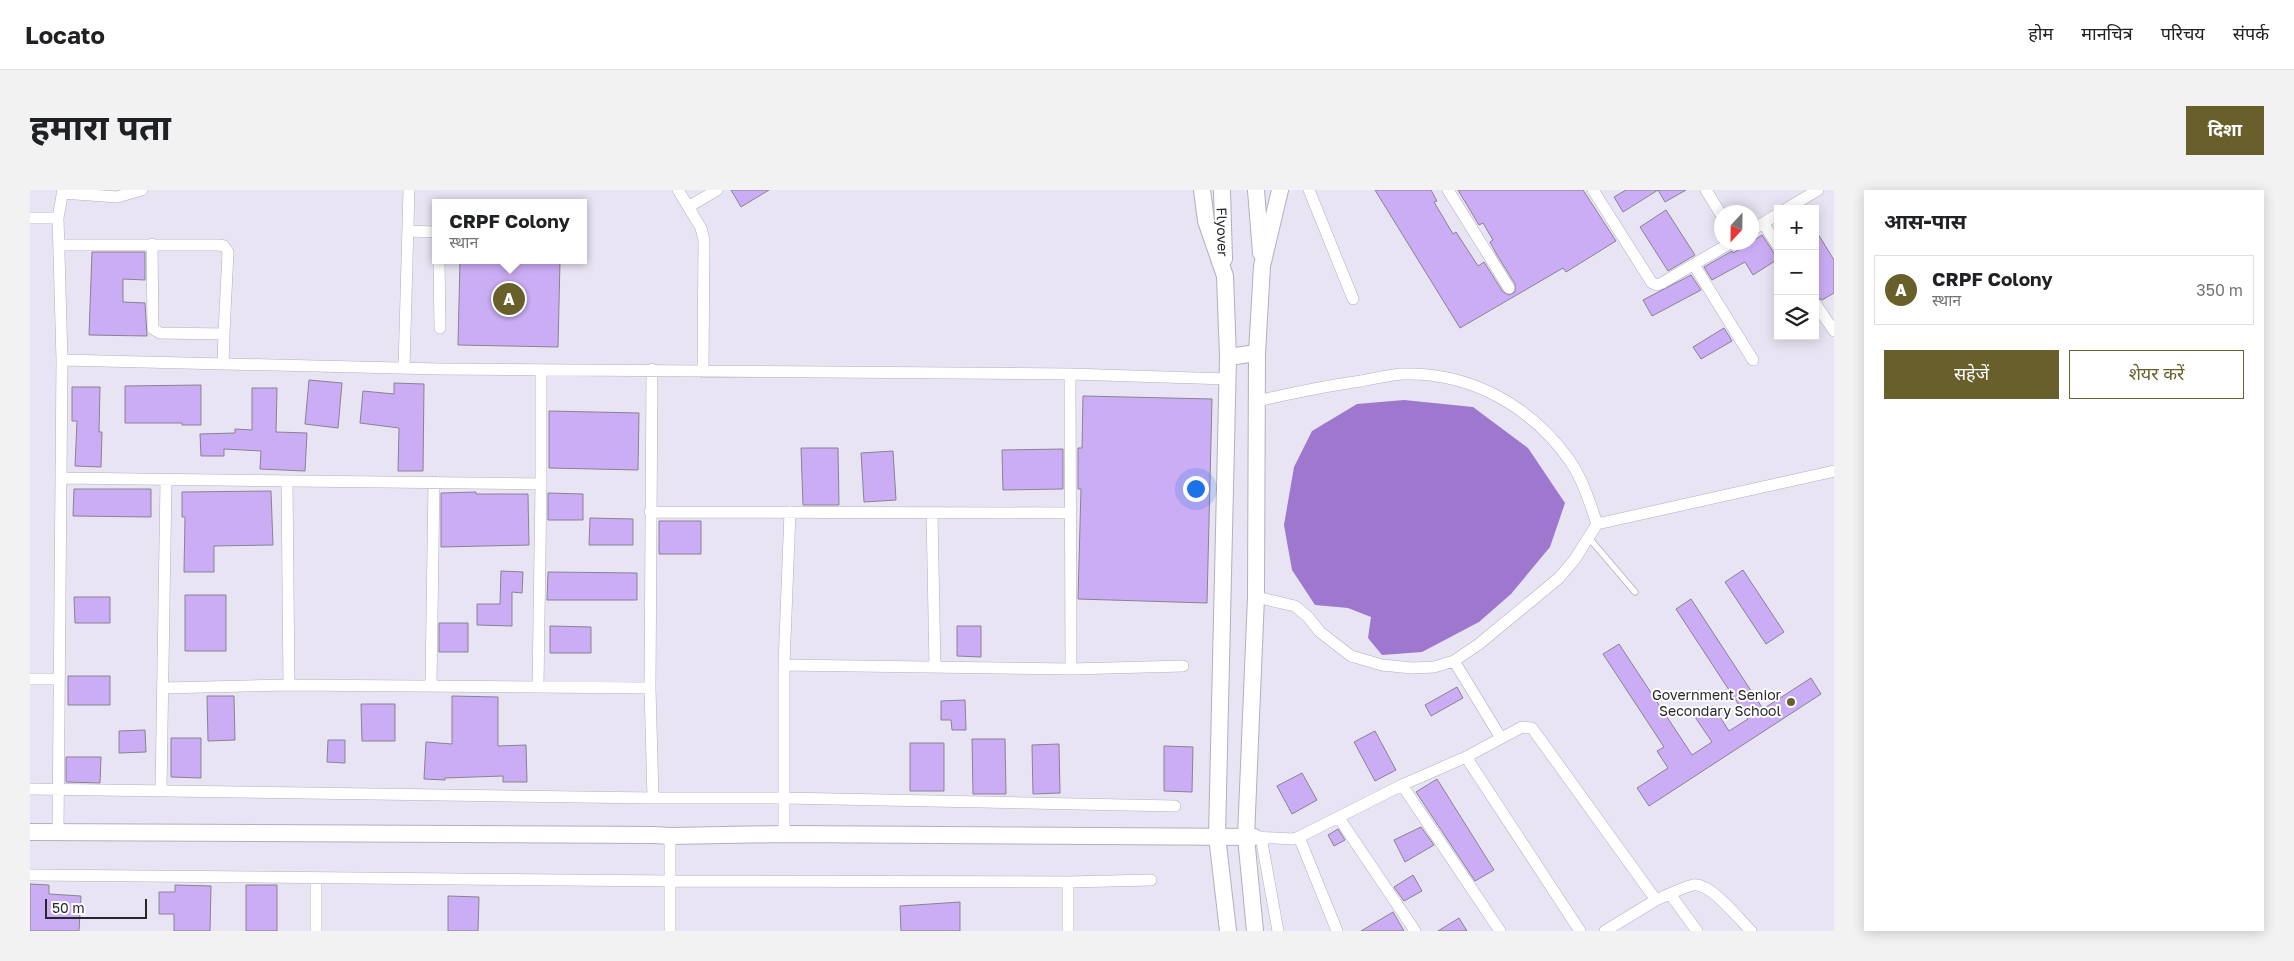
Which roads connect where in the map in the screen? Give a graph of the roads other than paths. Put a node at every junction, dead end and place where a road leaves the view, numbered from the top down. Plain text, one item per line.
1 (142, 190) edge
2 (409, 190) edge
3 (678, 190) edge
4 (717, 190) edge
5 (1202, 190) edge
6 (1222, 190) edge
7 (1256, 190) edge
8 (1280, 190) edge
9 (1309, 190) edge
10 (1448, 190) edge
11 (1593, 190) edge
12 (1706, 190) edge
13 (1818, 190) edge
14 (63, 192) edge
15 (1715, 205) edge
16 (1793, 205) edge
17 (688, 206) junction
18 (1774, 216) edge
19 (30, 218) edge
20 (58, 218) junction
21 (1762, 223) junction
22 (1759, 225) edge
23 (408, 231) junction
24 (432, 232) edge
25 (1774, 240) edge
26 (152, 244) junction
27 (59, 245) junction
28 (1719, 250) edge
29 (439, 264) edge
30 (1694, 265) junction
31 (1262, 266) junction
32 (1225, 276) junction
33 (1509, 288) dead end
34 (1353, 299) dead end
35 (1819, 308) edge
36 (440, 328) dead end
37 (1834, 331) edge
38 (224, 334) junction
39 (1257, 353) junction
40 (1228, 357) junction
41 (62, 360) junction
42 (1753, 360) dead end
43 (223, 364) junction
44 (404, 368) junction
45 (652, 369) junction
46 (541, 370) junction
47 (702, 372) junction
48 (1070, 374) junction
49 (1228, 379) junction
50 (1257, 401) junction
51 (1834, 471) edge
52 (61, 478) junction
53 (166, 481) junction
54 (287, 482) junction
55 (434, 482) junction
56 (541, 484) junction
57 (650, 512) junction
58 (790, 512) junction
59 (932, 513) junction
60 (1070, 513) junction
61 (1597, 524) junction
62 (1589, 538) junction
63 (1635, 592) dead end
64 (1256, 597) junction
65 (1454, 661) junction
66 (784, 665) junction
67 (1183, 666) dead end
68 (935, 667) junction
69 (1071, 668) junction
70 (30, 679) edge
71 (58, 679) junction
72 (289, 685) junction
73 (431, 685) junction
74 (538, 686) junction
75 (164, 688) junction
76 (650, 688) junction
77 (1501, 738) junction
78 (1466, 757) junction
79 (1402, 785) junction
80 (30, 789) edge
81 (57, 789) junction
82 (161, 790) junction
83 (653, 798) junction
84 (785, 798) junction
85 (1175, 806) dead end
86 (1339, 818) junction
87 (30, 832) edge
88 (58, 832) junction
89 (784, 834) junction
90 (670, 836) junction
91 (1218, 836) junction
92 (1254, 837) junction
93 (1299, 837) junction
94 (30, 875) edge
95 (316, 878) junction
96 (1151, 880) dead end
97 (670, 882) junction
98 (1068, 882) junction
99 (1670, 894) junction
100 (1656, 900) junction
101 (316, 931) edge
102 (670, 931) edge
103 (1068, 931) edge
104 (1228, 931) edge
105 (1255, 931) edge
106 (1278, 931) edge
107 (1338, 931) edge
108 (1415, 931) edge
109 (1500, 931) edge
110 (1580, 931) edge
111 (1605, 931) edge
112 (1697, 931) edge
113 (1751, 931) edge

1 - 14 street
2 - 23 street
3 - 17 street
4 - 17 street
5 - 32 main road
6 - 32 main road, Flyover
7 - 31 main road
8 - 31 main road
9 - 34 street
10 - 33 street
11 - 30 street
12 - 15 street
13 - 16 street
14 - 20 street
17 - 47 street
18 - 21 street
19 - 20 street
20 - 27 street
21 - 22 street
21 - 25 street
23 - 24 street
23 - 44 street
26 - 27 street
26 - 38 street
26 - 38 street
27 - 41 street
28 - 30 street
29 - 36 street
30 - 42 street
31 - 39 main road
32 - 40 main road, Flyover
35 - 37 street
38 - 43 street
39 - 40 main road
39 - 50 main road
40 - 49 main road, Flyover
41 - 43 street
41 - 52 street
43 - 44 street
44 - 46 street
45 - 46 street
45 - 47 street
45 - 57 street
46 - 56 street
47 - 48 street
48 - 49 street
48 - 60 street
49 - 91 main road, Flyover
50 - 61 street
50 - 64 main road
51 - 61 street
52 - 53 street
52 - 71 street
53 - 54 street
53 - 75 street
54 - 55 street
54 - 72 street
55 - 56 street
55 - 73 street
56 - 74 street
57 - 58 street
57 - 76 street
58 - 59 street
58 - 66 street
59 - 60 street
59 - 68 street
60 - 69 street
61 - 62 street
62 - 63 lane
62 - 65 street
64 - 65 street
64 - 92 main road
65 - 77 street
66 - 68 street
66 - 84 street
67 - 69 street
68 - 69 street
70 - 71 street
71 - 81 street
72 - 73 street
72 - 75 street
73 - 74 street
74 - 76 street
75 - 82 street
76 - 83 street
77 - 78 street
77 - 100 street
78 - 79 street
78 - 110 street
79 - 86 street
79 - 109 street
80 - 81 street
81 - 82 street
81 - 88 street
82 - 83 street
83 - 84 street
84 - 85 street
84 - 89 street
86 - 93 street
86 - 108 street
87 - 88 main road
88 - 90 main road
89 - 90 main road
89 - 91 main road
90 - 97 street
91 - 92 main road
91 - 104 main road, Flyover
92 - 93 street
92 - 105 main road
92 - 106 street
93 - 107 street
94 - 95 street
95 - 97 street
95 - 101 street
96 - 98 street
97 - 98 street
97 - 102 street
98 - 103 street
99 - 100 street
99 - 112 street
99 - 113 street
100 - 111 street

